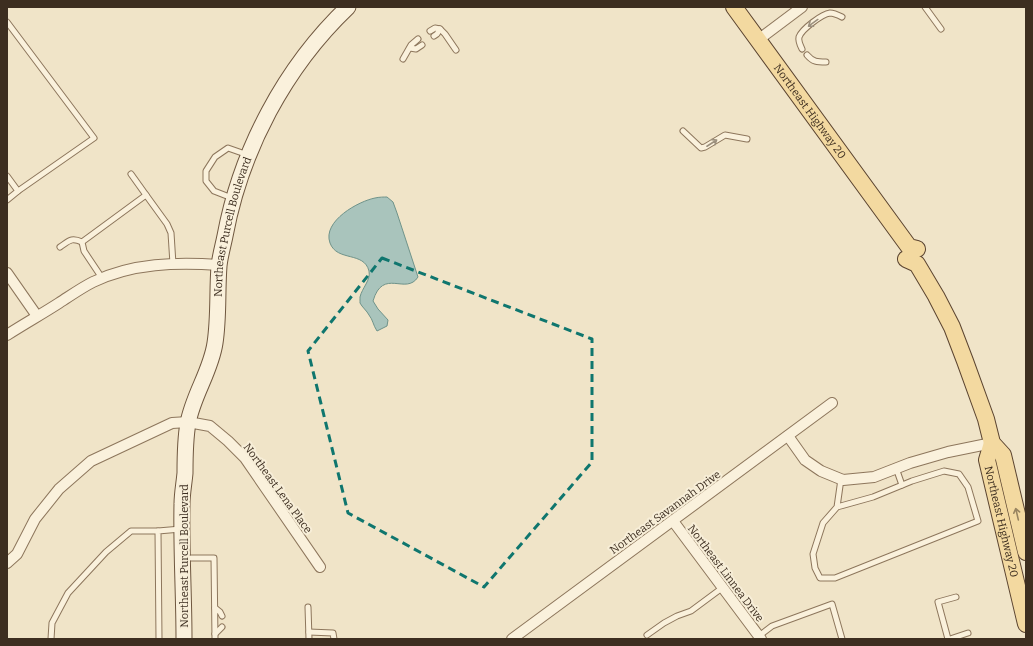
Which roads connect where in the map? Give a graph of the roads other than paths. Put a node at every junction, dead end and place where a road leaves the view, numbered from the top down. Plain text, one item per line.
1 (348, 7) edge
2 (734, 7) edge
3 (802, 7) edge
4 (925, 7) edge
5 (842, 17) dead end
6 (7, 22) edge
7 (941, 28) dead end
8 (440, 29) junction
9 (430, 30) dead end
10 (434, 36) dead end
11 (418, 40) dead end
12 (758, 40) junction
13 (422, 45) dead end
14 (410, 48) junction
15 (802, 49) dead end
16 (456, 50) dead end
17 (806, 55) dead end
18 (403, 59) dead end
19 (826, 62) dead end
20 (683, 131) dead end
21 (747, 139) dead end
22 (250, 155) junction
23 (131, 174) dead end
24 (7, 176) edge
25 (18, 191) junction
26 (146, 195) junction
27 (233, 198) junction
28 (7, 200) edge
29 (82, 242) junction
30 (60, 247) dead end
31 (173, 264) junction
32 (219, 265) junction
33 (7, 273) edge
34 (102, 278) junction
35 (38, 316) junction
36 (7, 335) edge
37 (832, 403) dead end
38 (188, 422) junction
39 (788, 436) junction
40 (992, 443) junction
41 (896, 468) junction
42 (185, 474) junction
43 (841, 479) junction
44 (902, 485) junction
45 (837, 507) junction
46 (673, 521) junction
47 (182, 529) junction
48 (158, 531) junction
49 (1026, 552) edge
50 (191, 558) junction
51 (7, 563) edge
52 (320, 567) dead end
53 (722, 588) junction
54 (956, 597) dead end
55 (308, 607) dead end
56 (215, 608) junction
57 (222, 616) dead end
58 (1026, 624) edge
59 (222, 627) dead end
60 (309, 632) junction
61 (968, 634) dead end
62 (647, 635) dead end
63 (215, 637) edge
64 (760, 638) edge
65 (51, 639) edge
66 (159, 639) edge
67 (184, 639) edge
68 (193, 639) edge
69 (309, 639) edge
70 (334, 639) edge
71 (512, 639) edge
72 (842, 639) edge
73 (949, 639) edge

1 - 22 street, Northeast Purcell Boulevard
2 - 12 main road, Northeast Highway 20
3 - 12 street
4 - 7 lane
5 -> 15 lane
6 - 25 lane
8 - 9 lane
8 - 10 lane
8 - 16 lane
11 - 14 lane
12 - 40 main road, Northeast Highway 20
13 - 14 lane
14 - 18 lane
17 - 19 lane
20 -> 21 lane
22 - 27 street, Northeast Purcell Boulevard
22 - 27 lane
23 - 26 lane
24 - 25 lane
25 - 28 lane
26 - 29 lane
26 - 31 lane
27 - 32 street, Northeast Purcell Boulevard
29 - 30 lane
29 - 34 lane
31 - 32 street
31 - 34 street
32 - 38 street, Northeast Purcell Boulevard
33 - 35 street
34 - 35 street
35 - 36 street
37 - 39 street, Northeast Savannah Drive
38 - 42 street, Northeast Purcell Boulevard
38 - 51 street, Northeast Lena Place
38 - 52 street, Northeast Lena Place
39 - 43 street
39 - 46 street, Northeast Savannah Drive
40 - 41 street
49 -> 40 main road, Northeast Highway 20
40 - 58 main road, Northeast Highway 20
41 - 43 street
41 - 44 lane
42 - 47 street, Northeast Purcell Boulevard
42 - 50 street, Northeast Purcell Boulevard
43 - 45 lane
44 - 45 lane
44 - 45 lane
46 - 53 street, Northeast Linnea Drive
46 - 71 street, Northeast Savannah Drive
47 - 48 lane
47 - 67 street, Northeast Purcell Boulevard
48 - 65 lane
48 - 66 lane
50 - 56 lane
50 - 68 street, Northeast Purcell Boulevard
53 - 62 lane
53 - 64 street, Northeast Linnea Drive
54 - 73 lane
55 - 60 lane
56 - 57 lane
56 - 63 lane
59 - 63 lane
60 - 69 lane
60 - 70 lane
61 - 73 lane
64 - 72 lane

